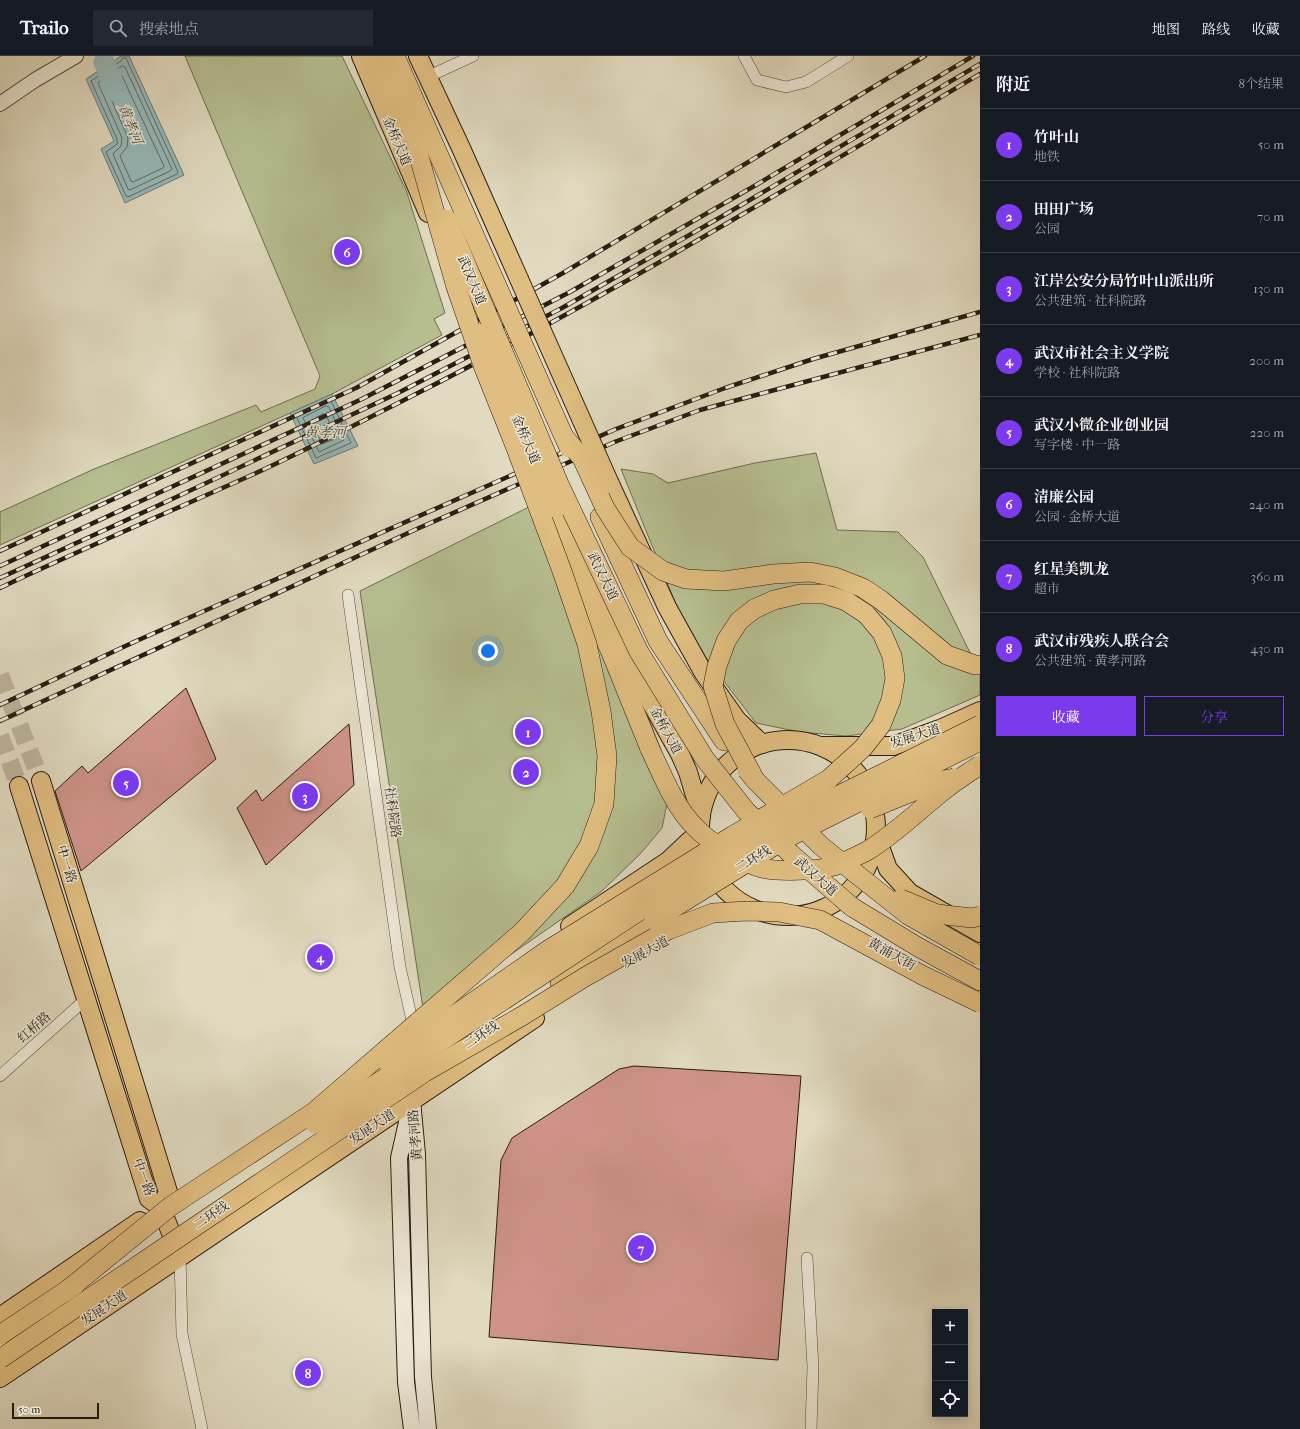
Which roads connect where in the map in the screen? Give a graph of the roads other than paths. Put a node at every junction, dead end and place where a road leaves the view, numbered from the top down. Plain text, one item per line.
1 (76, 56) edge
2 (361, 56) edge
3 (377, 56) edge
4 (395, 56) edge
5 (406, 56) edge
6 (418, 56) edge
7 (473, 56) edge
8 (744, 56) edge
9 (848, 56) edge
10 (427, 78) junction
11 (0, 104) edge
12 (421, 135) junction
13 (564, 438) junction
14 (516, 448) junction
15 (348, 595) dead end
16 (980, 665) edge
17 (980, 711) edge
18 (980, 725) edge
19 (980, 742) edge
20 (762, 744) junction
21 (822, 746) junction
22 (980, 764) edge
23 (980, 773) edge
24 (755, 780) junction
25 (41, 781) tunnel mouth
26 (19, 786) tunnel mouth
27 (876, 814) junction
28 (700, 824) junction
29 (876, 836) junction
30 (874, 888) junction
31 (762, 911) junction
32 (800, 915) junction
33 (980, 916) edge
34 (654, 920) junction
35 (980, 933) edge
36 (980, 956) edge
37 (980, 981) edge
38 (86, 999) junction
39 (980, 1002) edge
40 (414, 1032) junction
41 (425, 1072) junction
42 (0, 1076) edge
43 (412, 1100) junction
44 (314, 1112) junction
45 (161, 1207) junction
46 (180, 1256) junction
47 (807, 1258) dead end
48 (64, 1292) junction
49 (0, 1317) edge
50 (0, 1335) edge
51 (0, 1359) edge
52 (0, 1378) edge
53 (202, 1429) edge
54 (412, 1429) edge
55 (428, 1429) edge
56 (811, 1429) edge

1 - 11 street
2 - 28 main road, 金桥大道, bridge
3 - 12 highway, 武汉大道
4 - 12 highway, 武汉大道
5 - 12 highway
6 - 10 main road
7 - 10 street
8 - 9 street
10 - 20 main road, bridge
12 - 13 highway, 武汉大道, bridge
12 - 14 highway, bridge
12 - 37 highway, 武汉大道, bridge
13 - 16 highway, bridge
13 - 24 highway, 武汉大道, bridge
14 - 22 highway, bridge
14 - 44 highway, bridge
15 - 40 street, 社科院路
17 - 21 main road, 发展大道
18 - 48 highway, 二环线, bridge
19 - 34 highway, 二环线, bridge
20 - 21 main road
20 - 28 main road
21 - 27 main road
22 - 27 main road
23 - 34 highway, bridge
24 - 30 highway, 武汉大道, bridge
24 - 44 highway, bridge
25 - 45 main road, 中一路
26 - 38 main road, 中一路
27 - 29 main road
28 - 31 main road, 金桥大道
28 - 40 main road
29 - 32 main road
29 - 35 main road
30 - 33 highway, bridge
30 - 36 highway, 武汉大道, bridge
31 - 32 main road
31 - 43 main road, 发展大道
32 - 39 main road, 黄浦大街
34 - 41 highway, 二环线, bridge
38 - 42 street, 红桥路
38 - 45 main road, 中一路
39 - 41 highway, bridge
40 - 43 main road
40 - 45 main road
41 - 51 highway, 二环线, bridge
43 - 46 main road, 发展大道
43 - 54 main road, 黄孝河路
43 - 55 main road, 黄孝河路
44 - 48 highway, bridge
45 - 46 main road
45 - 49 main road
46 - 52 main road, 发展大道
46 - 53 street
47 - 56 street
48 - 50 highway, 二环线, bridge

